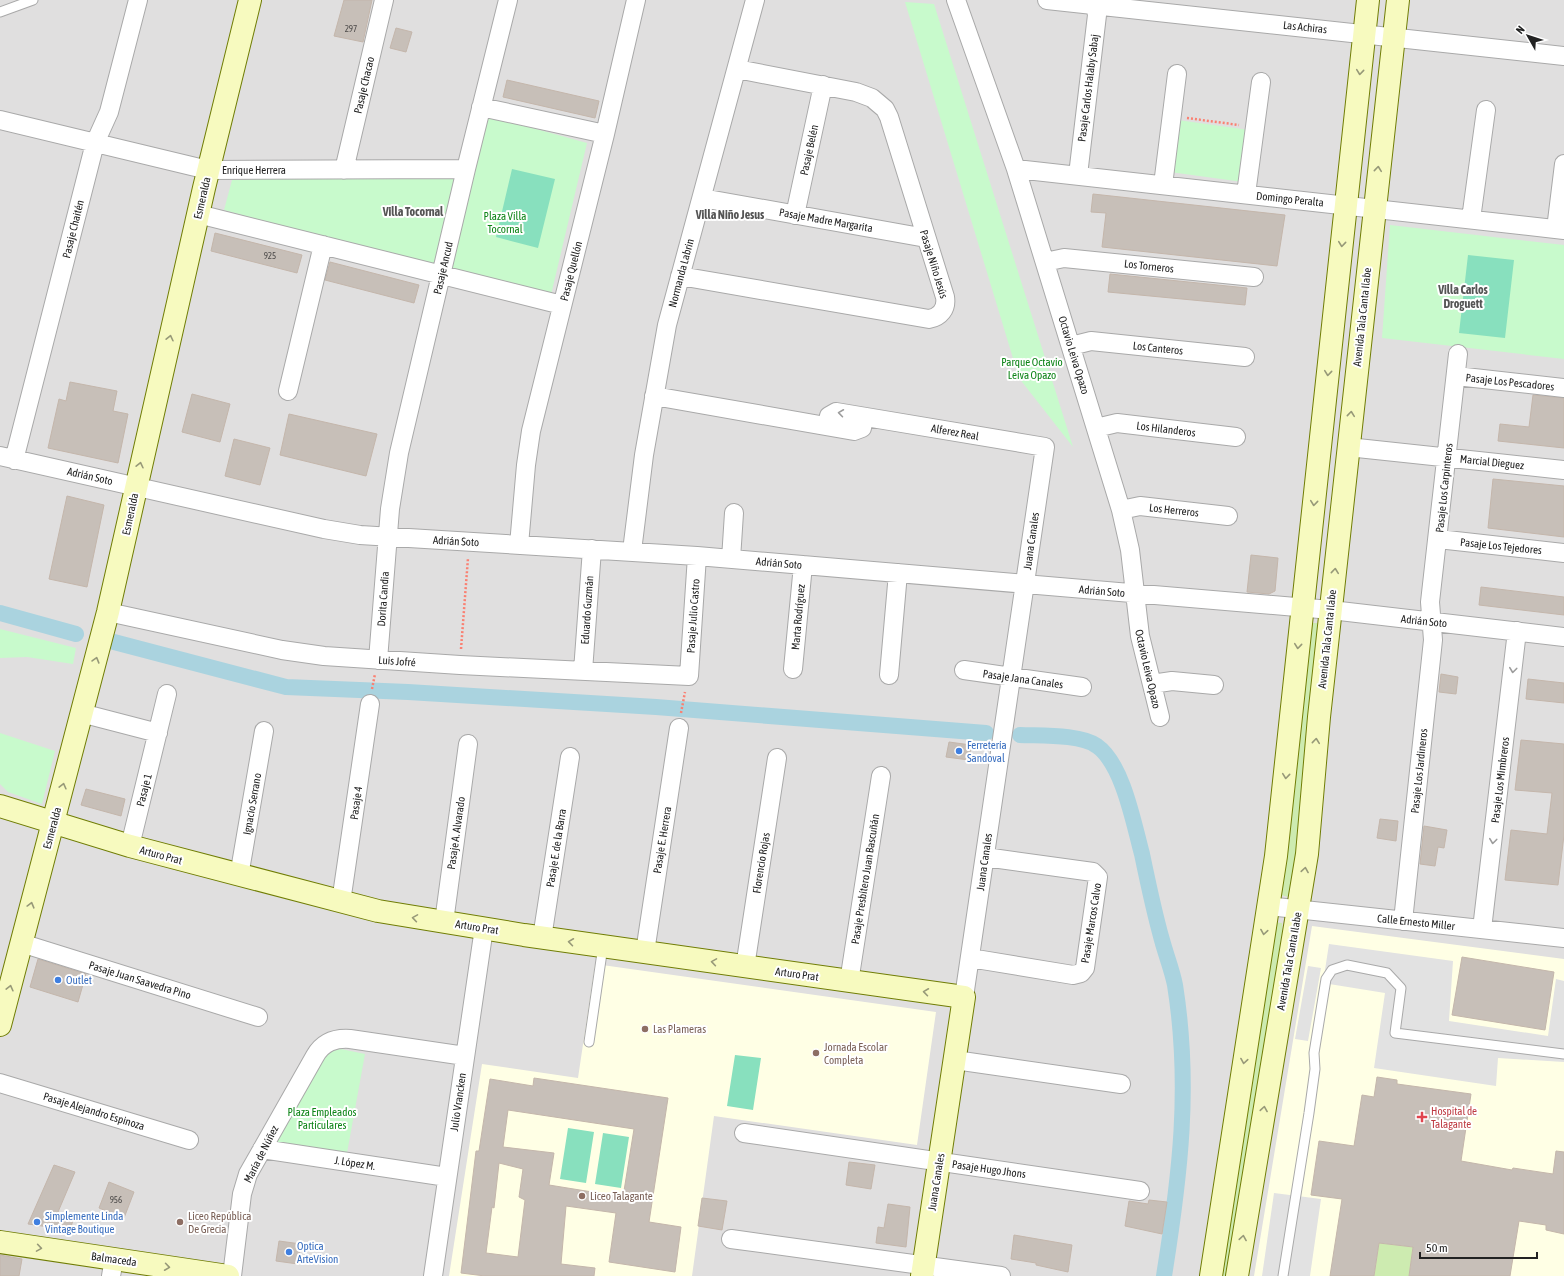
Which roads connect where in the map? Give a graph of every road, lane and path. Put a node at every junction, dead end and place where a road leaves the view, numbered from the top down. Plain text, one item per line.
1 (33, 0) edge
2 (138, 0) edge
3 (250, 0) edge
4 (384, 0) edge
5 (508, 0) edge
6 (636, 0) edge
7 (755, 0) edge
8 (956, 0) edge
9 (1047, 0) edge
10 (1368, 0) edge
11 (1398, 0) edge
12 (1094, 3) edge
13 (1179, 7) edge
14 (0, 12) edge
15 (1364, 34) junction
16 (1394, 37) junction
17 (1564, 56) edge
18 (737, 69) junction
19 (1177, 74) dead end
20 (1261, 82) dead end
21 (823, 85) junction
22 (481, 107) junction
23 (1486, 110) dead end
24 (1172, 117) junction
25 (0, 120) edge
26 (1256, 127) junction
27 (605, 134) junction
28 (95, 143) junction
29 (1564, 164) edge
30 (466, 169) junction
31 (1016, 169) junction
32 (208, 170) junction
33 (344, 170) junction
34 (1078, 176) junction
35 (1163, 185) junction
36 (1246, 194) junction
37 (702, 198) junction
38 (1345, 205) junction
39 (1374, 208) junction
40 (198, 214) junction
41 (795, 215) junction
42 (1471, 219) junction
43 (1560, 229) edge
44 (926, 238) junction
45 (323, 246) junction
46 (1045, 262) junction
47 (442, 276) junction
48 (680, 276) junction
49 (1254, 277) dead end
50 (562, 305) junction
51 (1071, 346) junction
52 (1458, 354) dead end
53 (1245, 357) dead end
54 (1456, 376) junction
55 (1564, 388) edge
56 (288, 391) dead end
57 (654, 396) junction
58 (1096, 428) junction
59 (1236, 437) dead end
60 (1348, 446) junction
61 (1045, 448) joint
62 (1447, 457) junction
63 (7, 458) edge
64 (1564, 470) edge
65 (136, 486) junction
66 (1121, 510) junction
67 (734, 513) dead end
68 (1228, 516) dead end
69 (387, 537) junction
70 (1438, 539) junction
71 (470, 542) junction
72 (519, 545) junction
73 (592, 549) junction
74 (632, 551) junction
75 (1564, 553) edge
76 (697, 556) junction
77 (731, 559) junction
78 (803, 565) junction
79 (898, 573) junction
80 (1025, 584) junction
81 (1134, 593) junction
82 (1302, 608) junction
83 (1330, 610) junction
84 (108, 612) junction
85 (1431, 622) junction
86 (1517, 631) junction
87 (1564, 637) edge
88 (378, 660) junction
89 (460, 665) junction
90 (794, 669) dead end
91 (964, 670) dead end
92 (583, 672) junction
93 (889, 675) dead end
94 (689, 676) joint
95 (1012, 677) junction
96 (1152, 684) junction
97 (1214, 685) dead end
98 (1082, 687) dead end
99 (167, 694) dead end
100 (683, 700) dead end
101 (370, 704) dead end
102 (81, 714) junction
103 (1160, 718) dead end
104 (680, 722) joint
105 (264, 731) dead end
106 (158, 733) junction
107 (468, 744) dead end
108 (570, 757) dead end
109 (777, 758) dead end
110 (881, 776) dead end
111 (0, 806) edge
112 (53, 824) junction
113 (130, 846) junction
114 (985, 857) junction
115 (239, 876) junction
116 (341, 902) junction
117 (1268, 906) junction
118 (1298, 909) junction
119 (1403, 921) junction
120 (444, 922) junction
121 (484, 928) junction
122 (1482, 930) junction
123 (1564, 935) edge
124 (542, 938) junction
125 (21, 943) junction
126 (603, 946) junction
127 (645, 952) junction
128 (970, 958) junction
129 (745, 967) junction
130 (849, 982) junction
131 (964, 997) junction
132 (258, 1017) dead end
133 (0, 1025) edge
134 (589, 1042) dead end
135 (1564, 1054) edge
136 (465, 1056) junction
137 (955, 1060) junction
138 (0, 1083) edge
139 (1121, 1084) dead end
140 (744, 1133) dead end
141 (189, 1140) dead end
142 (262, 1149) junction
143 (939, 1162) junction
144 (447, 1178) junction
145 (1140, 1191) dead end
146 (731, 1239) dead end
147 (0, 1242) edge
148 (112, 1268) edge
149 (923, 1271) edge
150 (228, 1276) edge
151 (232, 1276) edge
152 (433, 1276) edge
153 (1001, 1276) edge
154 (1211, 1276) edge
155 (1237, 1276) edge
156 (1282, 1276) edge

1 - 14 lane
2 - 28 street, Pasaje Chaitén
3 - 32 street, Esmeralda
4 - 33 street, Pasaje Chacao
5 - 22 street, Pasaje Ancud
6 - 27 street, Pasaje Quellón
7 - 18 street, Normanda Labrin
8 - 31 street, Octavio Leiva Opazo
9 - 12 street, Las Achiras
10 - 15 street
11 - 16 street, Avenida Tala Canta Ilabe
12 - 13 street, Las Achiras
12 - 34 street, Pasaje Carlos Halaby Sabaj
13 - 15 street, Las Achiras
15 - 16 street, Las Achiras
15 -> 38 street
16 - 17 street, Las Achiras
39 -> 16 street, Avenida Tala Canta Ilabe
18 - 21 street, Pasaje Niño Jesús
18 - 37 street, Normanda Labrin
19 - 24 street
20 - 26 street
21 - 41 street, Pasaje Belén
21 - 44 street, Pasaje Niño Jesús
22 - 27 street
22 - 30 street, Pasaje Ancud
23 - 42 street
24 - 26 path
24 - 35 street
25 - 28 street, Enrique Herrera
26 - 36 street
27 - 50 street, Pasaje Quellón
28 - 32 street, Enrique Herrera
28 - 63 street, Pasaje Chaitén
29 - 43 street
30 - 33 street, Enrique Herrera
30 - 47 street, Pasaje Ancud
31 - 34 street, Domingo Peralta
31 - 46 street, Octavio Leiva Opazo
32 - 33 street, Enrique Herrera
32 - 40 street, Esmeralda
34 - 35 street, Domingo Peralta
35 - 36 street, Domingo Peralta
36 - 38 street, Domingo Peralta
37 - 41 street, Pasaje Madre Margarita
37 - 48 street, Normanda Labrin
38 - 39 street, Domingo Peralta
38 -> 82 street
39 - 42 street, Domingo Peralta
60 -> 39 street, Avenida Tala Canta Ilabe
40 - 45 street
65 -> 40 street, Esmeralda
41 - 44 street, Pasaje Madre Margarita
42 - 43 street, Domingo Peralta
44 - 48 street, Pasaje Niño Jesús
45 - 47 street
45 - 56 street
46 - 49 street, Los Torneros
46 - 51 street, Octavio Leiva Opazo
47 - 50 street
47 - 69 street, Pasaje Ancud
48 - 57 street, Normanda Labrin
50 - 72 street, Pasaje Quellón
51 - 53 street, Los Canteros
51 - 58 street, Octavio Leiva Opazo
52 - 54 street, Pasaje Los Carpinteros
54 - 55 street, Pasaje Los Pescadores
54 - 62 street, Pasaje Los Carpinteros
57 - 61 street, Alferez Real
57 - 74 street, Normanda Labrin
58 - 59 street, Los Hilanderos
58 - 66 street, Octavio Leiva Opazo
60 - 62 street, Marcial Dieguez
83 -> 60 street, Avenida Tala Canta Ilabe
61 - 80 street, Juana Canales
62 - 64 street, Marcial Dieguez
62 - 70 street, Pasaje Los Carpinteros
63 - 65 street, Adrián Soto
65 - 69 street, Adrián Soto
65 - 84 street, Esmeralda
66 - 68 street, Los Herreros
66 - 81 street, Octavio Leiva Opazo
67 - 77 street
69 - 71 street, Adrián Soto
69 - 88 street, Dorita Candia
70 - 75 street, Pasaje Los Tejedores
70 - 85 street, Pasaje Los Carpinteros
71 - 72 street, Adrián Soto
71 - 89 path
72 - 73 street, Adrián Soto
73 - 74 street, Adrián Soto
73 - 92 street, Eduardo Guzmán
74 - 76 street, Adrián Soto
76 - 77 street, Adrián Soto
76 - 94 street, Pasaje Julio Castro
77 - 78 street, Adrián Soto
78 - 79 street, Adrián Soto
78 - 90 street, Marta Rodríguez
79 - 80 street, Adrián Soto
79 - 93 street
80 - 81 street, Adrián Soto
80 - 95 street, Juana Canales
81 - 82 street, Adrián Soto
81 - 96 street, Octavio Leiva Opazo
82 - 83 street, Adrián Soto
82 -> 117 street
83 - 85 street, Adrián Soto
118 -> 83 street, Avenida Tala Canta Ilabe
84 - 88 street, Luis Jofré
102 -> 84 street, Esmeralda
85 - 86 street, Adrián Soto
85 - 119 street, Pasaje Los Jardineros
86 - 87 street, Adrián Soto
86 -> 122 street, Pasaje Los Mimbreros
88 - 89 street, Luis Jofré
89 - 92 street, Luis Jofré
91 - 95 street, Pasaje Jana Canales
92 - 94 street, Luis Jofré
95 - 98 street, Pasaje Jana Canales
95 - 114 street, Juana Canales
96 - 97 street
96 - 103 street, Octavio Leiva Opazo
99 - 106 street, Pasaje 1
100 - 104 path
101 - 116 street, Pasaje 4
102 - 106 street
112 -> 102 street, Esmeralda
104 - 127 street, Pasaje E. Herrera
105 - 115 street, Ignacio Serrano
106 - 113 street, Pasaje 1
107 - 120 street, Pasaje A. Alvarado
108 - 124 street, Pasaje E. de la Barra
109 - 129 street, Florencio Rojas
110 - 130 street, Pasaje Presbítero Juan Bascuñán
111 - 112 street, Arturo Prat
112 - 113 street, Arturo Prat
125 -> 112 street, Esmeralda
113 - 115 street, Arturo Prat
114 - 128 street, Juana Canales
114 - 128 street, Pasaje Marcos Calvo
115 - 116 street, Arturo Prat
120 -> 116 street, Arturo Prat
117 - 118 street, Calle Ernesto Miller
117 -> 154 street
118 - 119 street, Calle Ernesto Miller
155 -> 118 street, Avenida Tala Canta Ilabe
119 - 122 street, Calle Ernesto Miller
120 - 121 street, Arturo Prat
121 - 124 street, Arturo Prat
121 - 136 street, Julio Vrancken
122 - 123 street, Calle Ernesto Miller
126 -> 124 street, Arturo Prat
125 - 132 street, Pasaje Juan Saavedra Pino
133 -> 125 street, Esmeralda
126 - 127 street, Arturo Prat
126 - 134 lane
129 -> 127 street, Arturo Prat
128 - 131 street, Juana Canales
129 - 130 street, Arturo Prat
131 -> 130 street, Arturo Prat
131 - 137 street, Juana Canales
135 - 156 lane
136 - 142 street, María de Núñez
136 - 144 street, Julio Vrancken
137 - 139 street
137 - 143 street, Juana Canales
138 - 141 street, Pasaje Alejandro Espinoza
140 - 143 street, Pasaje Hugo Jhons
142 - 144 street, J. López M.
142 - 151 street, María de Núñez
143 - 145 street, Pasaje Hugo Jhons
143 - 149 street, Juana Canales
144 - 152 street, Julio Vrancken
146 - 149 street
147 -> 148 street, Balmaceda
148 -> 150 street, Balmaceda
149 - 153 street

